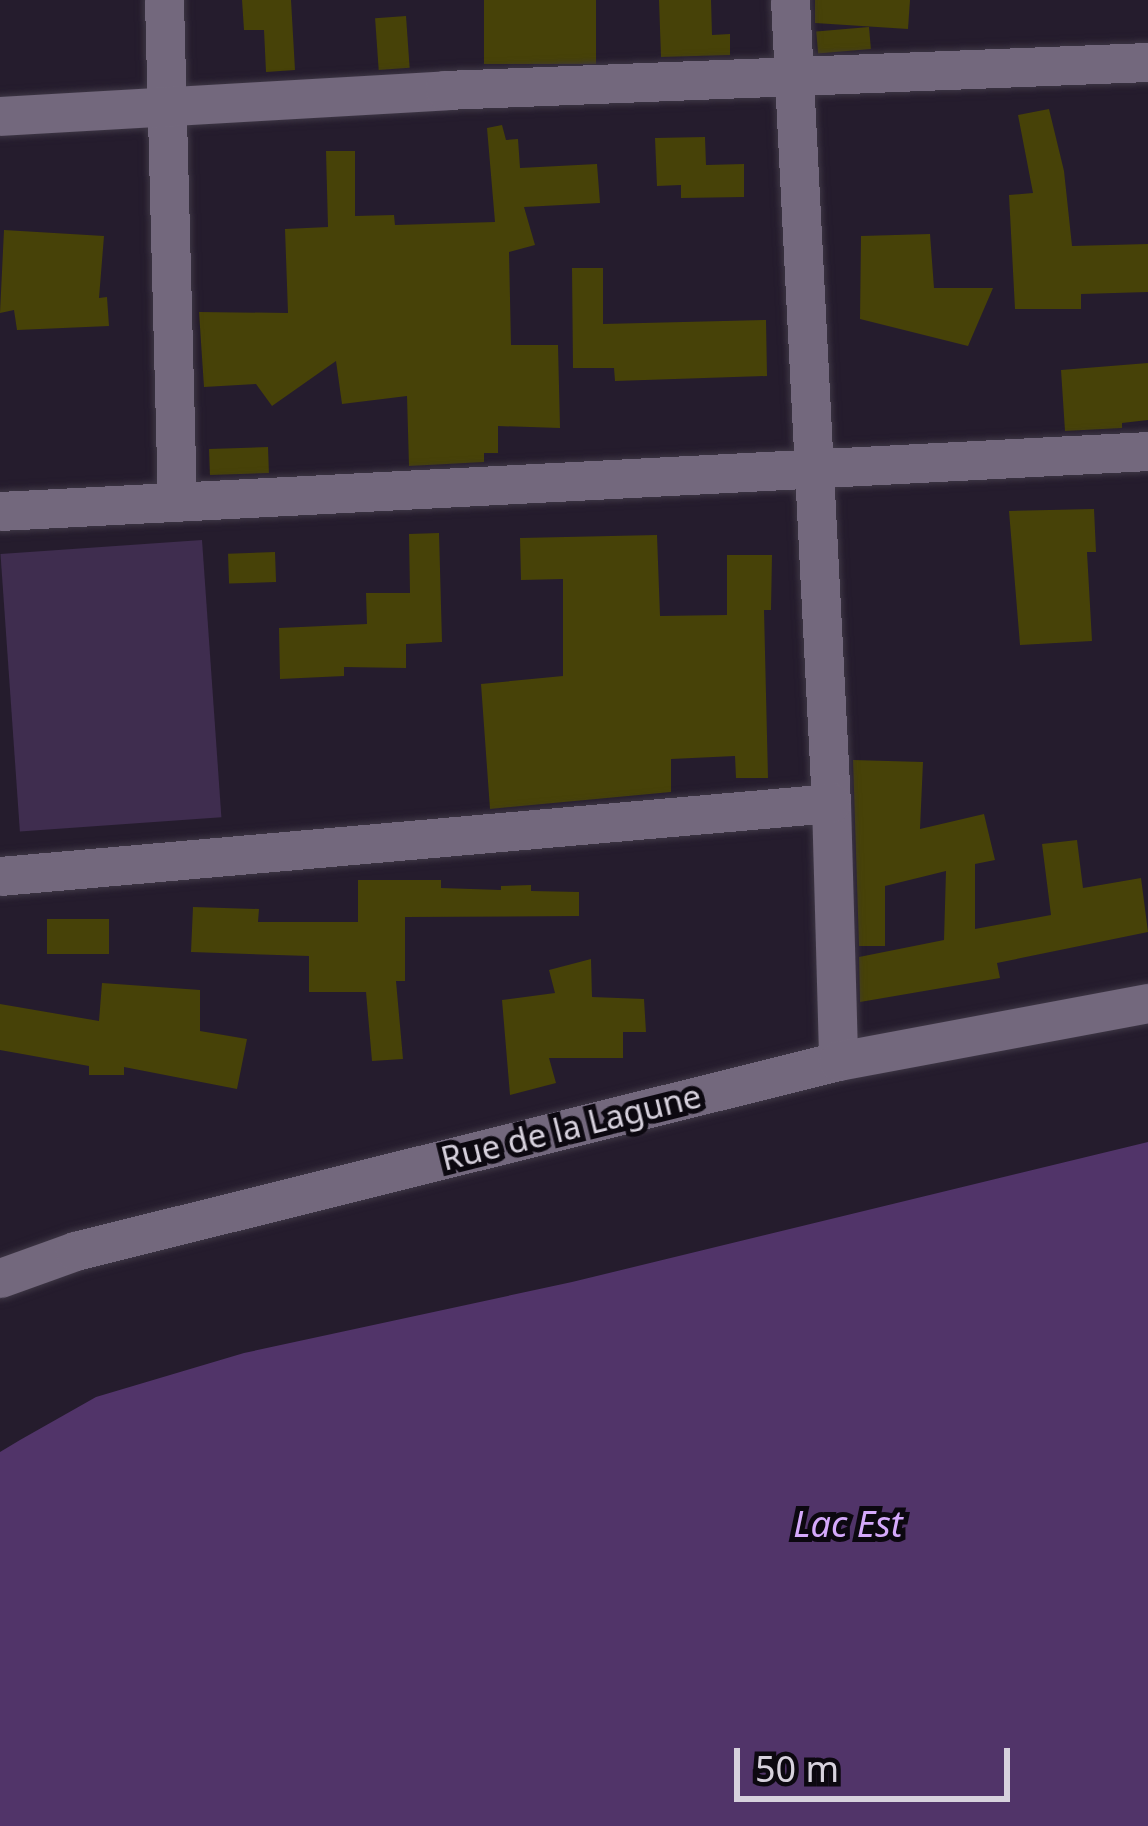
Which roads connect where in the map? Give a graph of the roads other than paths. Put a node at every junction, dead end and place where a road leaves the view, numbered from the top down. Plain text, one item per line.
1 (164, 0) edge
2 (790, 0) edge
3 (1148, 62) edge
4 (794, 76) junction
5 (169, 106) junction
6 (0, 116) edge
7 (1148, 451) edge
8 (812, 468) junction
9 (177, 502) junction
10 (0, 511) edge
11 (831, 803) junction
12 (0, 876) edge
13 (1148, 1003) edge
14 (838, 1061) junction
15 (0, 1278) edge

1 - 5 street
2 - 4 street
3 - 4 street
4 - 5 street
4 - 8 street
5 - 6 street
5 - 9 street
7 - 8 street
8 - 9 street
8 - 11 street
9 - 10 street
11 - 12 street
11 - 14 street
13 - 14 street, Rue de la Lagune
14 - 15 street, Rue de la Lagune

